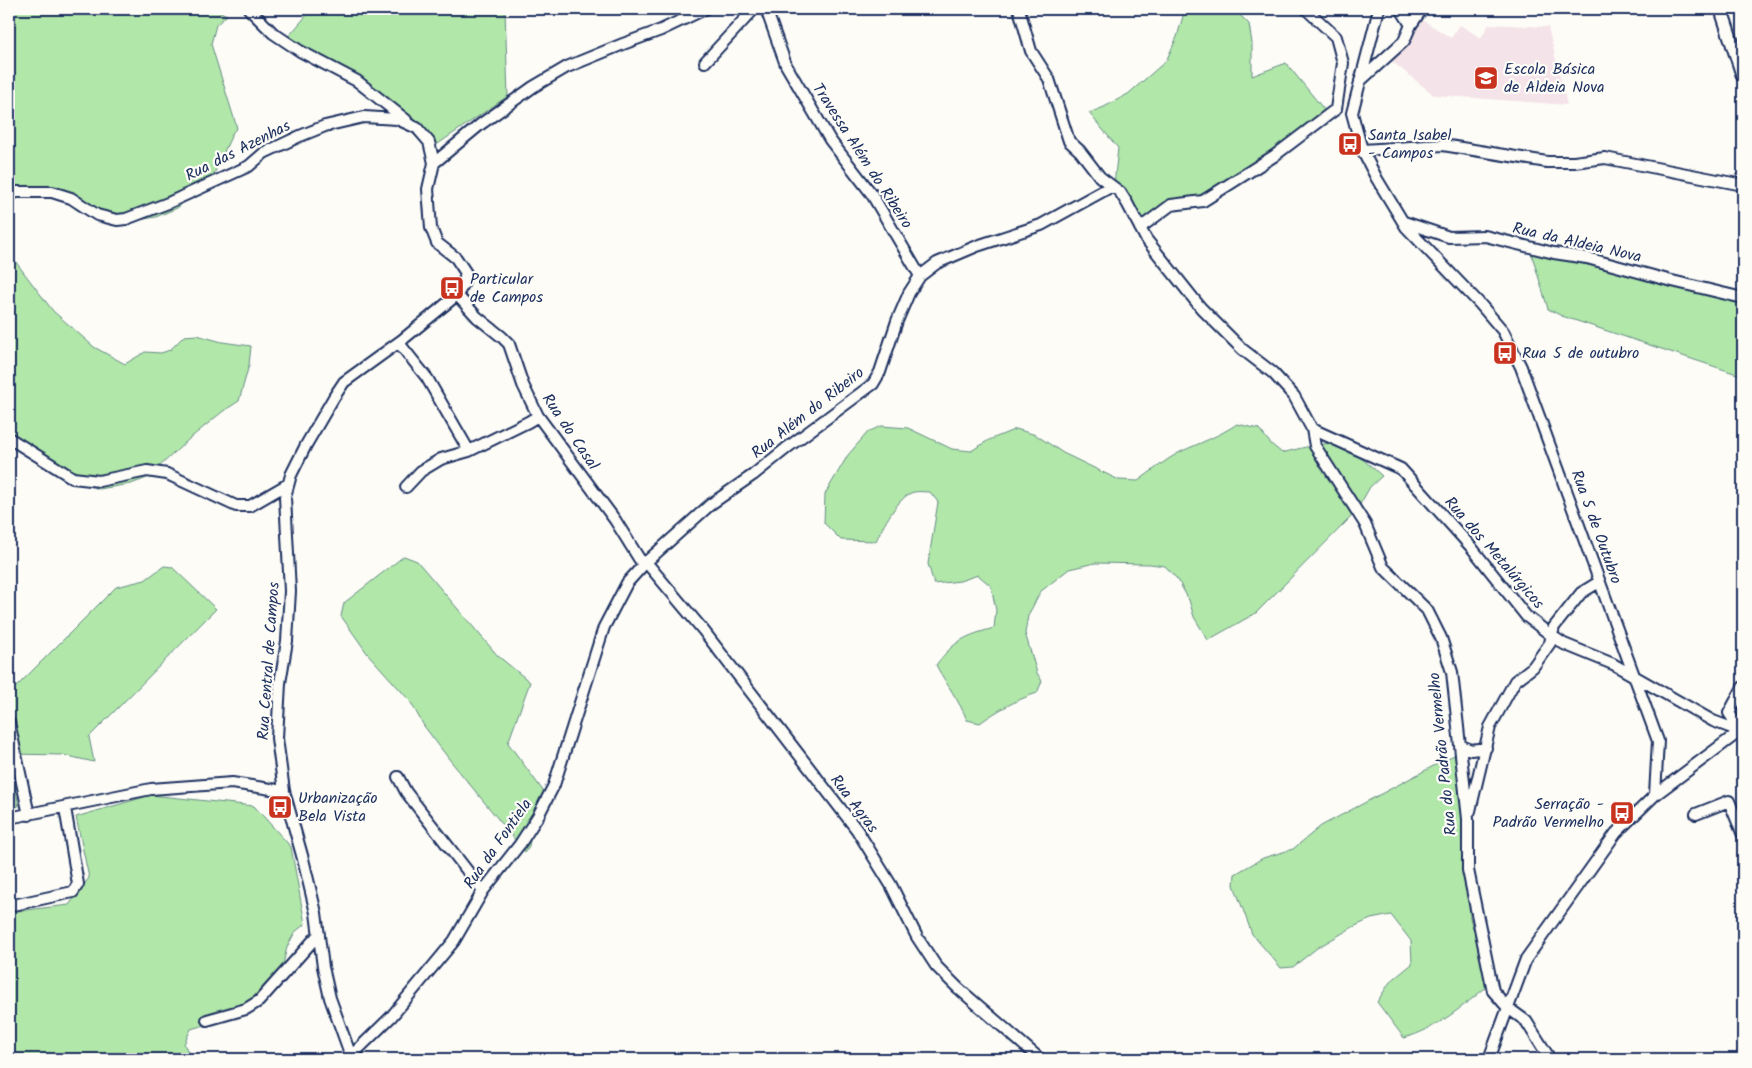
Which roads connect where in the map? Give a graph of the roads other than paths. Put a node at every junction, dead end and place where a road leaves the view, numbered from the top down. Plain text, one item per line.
1 (249, 9) edge
2 (705, 9) edge
3 (754, 9) edge
4 (766, 9) edge
5 (771, 9) edge
6 (1019, 9) edge
7 (1306, 9) edge
8 (1379, 9) edge
9 (1401, 9) edge
10 (1422, 9) edge
11 (1721, 9) edge
12 (771, 23) junction
13 (1411, 25) junction
14 (705, 62) dead end
15 (1743, 76) edge
16 (1360, 81) junction
17 (1336, 109) junction
18 (1352, 112) junction
19 (417, 128) junction
20 (1362, 150) junction
21 (434, 163) junction
22 (1743, 185) edge
23 (1112, 186) junction
24 (9, 195) edge
25 (1403, 222) junction
26 (1140, 228) junction
27 (920, 276) junction
28 (457, 295) junction
29 (1743, 298) edge
30 (399, 343) junction
31 (538, 416) junction
32 (1312, 429) junction
33 (9, 438) edge
34 (469, 451) junction
35 (288, 484) junction
36 (406, 487) dead end
37 (644, 563) junction
38 (1599, 582) junction
39 (1552, 636) junction
40 (1635, 676) junction
41 (1743, 687) edge
42 (9, 722) edge
43 (1742, 731) edge
44 (1460, 745) junction
45 (1486, 748) junction
46 (398, 777) dead end
47 (284, 791) junction
48 (1655, 795) junction
49 (65, 808) junction
50 (29, 814) junction
51 (1696, 814) dead end
52 (9, 818) edge
53 (1468, 820) junction
54 (1743, 835) edge
55 (483, 891) junction
56 (9, 906) edge
57 (319, 934) junction
58 (1508, 1008) junction
59 (207, 1020) dead end
60 (351, 1058) edge
61 (1040, 1059) edge
62 (1489, 1059) edge
63 (1550, 1059) edge

1 - 19 street
2 - 21 street
3 - 14 street
4 - 12 street, Travessa Além do Ribeiro
5 - 12 street, Travessa Além do Ribeiro
6 - 23 street, Rua do Padrão Vermelho
7 - 17 street
8 - 16 street, Rua 5 de Outubro
9 - 13 street
10 - 13 street
11 - 15 main road
12 - 27 street, Travessa Além do Ribeiro
13 - 16 street
16 - 18 street, Rua 5 de Outubro
17 - 18 street
17 - 26 street
18 - 20 street, Rua 5 de Outubro
19 - 21 street
19 - 24 street, Rua das Azenhas
20 - 22 street
20 - 25 street, Rua 5 de Outubro
21 - 28 street
23 - 26 street, Rua do Padrão Vermelho
23 - 27 street, Rua Além do Ribeiro
25 - 29 street, Rua da Aldeia Nova
25 - 38 street, Rua 5 de Outubro
26 - 32 street, Rua do Padrão Vermelho
27 - 37 street, Rua Além do Ribeiro
28 - 30 street, Rua Central de Campos
28 - 31 street, Rua do Casal
30 - 34 street
30 - 35 street, Rua Central de Campos
31 - 34 street
31 - 37 street, Rua do Casal
32 - 39 street, Rua dos Metalúrgicos
32 - 44 street, Rua do Padrão Vermelho
33 - 35 street
34 - 36 street
35 - 47 street, Rua Central de Campos
37 - 55 street, Rua da Fontiela
37 - 61 street, Rua Agras
38 - 39 street
38 - 40 street, Rua 5 de Outubro
39 - 40 street, Rua dos Metalúrgicos
39 - 45 street
40 - 43 street, Rua dos Metalúrgicos
40 - 48 street, Rua 5 de Outubro
41 - 43 street
42 - 50 street
43 - 48 street
44 - 45 street
44 - 53 street, Rua do Padrão Vermelho
45 - 53 street
46 - 55 street
47 - 49 street
47 - 57 street, Rua Central de Campos
48 - 58 street
49 - 50 street
49 - 56 street
50 - 52 street
51 - 54 street
53 - 58 street, Rua do Padrão Vermelho
55 - 60 street, Rua da Fontiela
57 - 59 street
57 - 60 street, Rua Central de Campos
58 - 62 street
58 - 63 street, Rua do Padrão Vermelho

